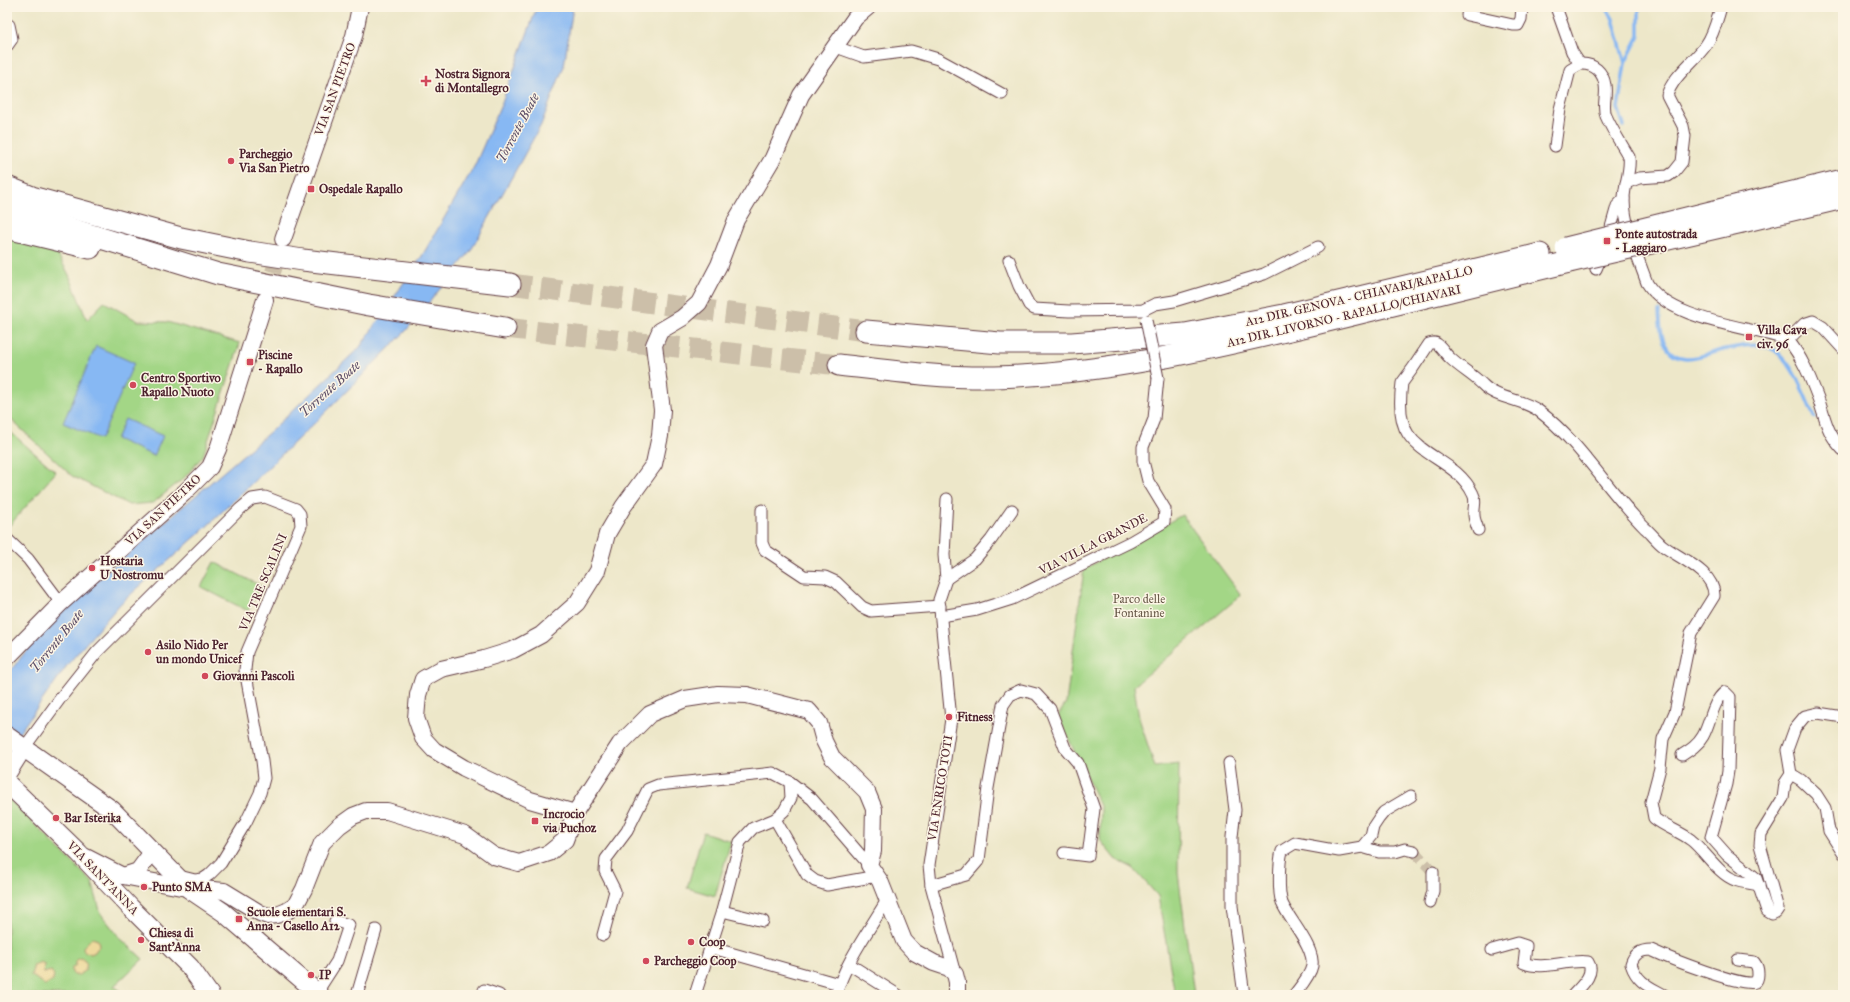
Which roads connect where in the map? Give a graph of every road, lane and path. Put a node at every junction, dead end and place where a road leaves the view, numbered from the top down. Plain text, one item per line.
1 (360, 7) edge
2 (868, 7) edge
3 (1522, 7) edge
4 (1556, 7) edge
5 (1721, 7) edge
6 (854, 13) edge
7 (1467, 15) dead end
8 (7, 24) edge
9 (7, 46) edge
10 (836, 47) junction
11 (1580, 64) junction
12 (1002, 94) dead end
13 (1555, 146) dead end
14 (1843, 180) edge
15 (1626, 183) junction
16 (7, 187) edge
17 (1843, 198) edge
18 (1624, 199) junction
19 (7, 207) edge
20 (1740, 214) junction
21 (7, 228) edge
22 (283, 239) tunnel mouth
23 (1318, 247) dead end
24 (1568, 255) junction
25 (1010, 260) dead end
26 (1596, 269) dead end
27 (218, 274) junction
28 (510, 284) tunnel mouth
29 (265, 300) tunnel mouth
30 (1145, 315) junction
31 (505, 328) tunnel mouth
32 (866, 330) tunnel mouth
33 (1788, 340) junction
34 (1843, 349) edge
35 (839, 365) tunnel mouth
36 (1843, 450) edge
37 (947, 499) dead end
38 (762, 510) dead end
39 (1012, 510) dead end
40 (1478, 530) dead end
41 (7, 539) edge
42 (946, 579) junction
43 (61, 603) junction
44 (940, 611) junction
45 (9, 657) edge
46 (1843, 717) edge
47 (16, 743) edge
48 (1682, 755) dead end
49 (1228, 763) dead end
50 (1791, 774) junction
51 (7, 775) edge
52 (790, 782) junction
53 (7, 783) edge
54 (1411, 796) dead end
55 (575, 813) junction
56 (775, 819) junction
57 (1362, 847) junction
58 (1414, 851) dead end
59 (152, 852) junction
60 (79, 853) junction
61 (1064, 853) dead end
62 (1843, 853) edge
63 (873, 870) junction
64 (1433, 872) tunnel mouth
65 (173, 874) junction
66 (123, 876) junction
67 (204, 879) junction
68 (931, 885) junction
69 (1759, 885) junction
70 (188, 889) junction
71 (224, 891) junction
72 (887, 900) junction
73 (1430, 902) dead end
74 (722, 911) junction
75 (334, 921) dead end
76 (763, 921) dead end
77 (376, 930) dead end
78 (603, 935) dead end
79 (709, 947) junction
80 (1492, 950) dead end
81 (1738, 960) dead end
82 (849, 964) junction
83 (955, 974) junction
84 (839, 984) junction
85 (484, 990) dead end
86 (318, 994) edge
87 (210, 995) edge
88 (357, 995) edge
89 (500, 995) edge
90 (695, 995) edge
91 (836, 995) edge
92 (898, 995) edge
93 (957, 995) edge
94 (1244, 995) edge
95 (1294, 995) edge
96 (1573, 995) edge
97 (1664, 995) edge

1 - 22 street, VIA SAN PIETRO
2 - 6 street
3 - 7 street
4 - 11 street
5 - 15 street
6 - 10 street
8 - 9 street
10 - 12 street
10 - 55 street
11 - 13 street
11 - 15 street
14 - 20 highway
15 - 18 street
16 - 28 highway
17 - 20 highway, A12 DIR. LIVORNO - RAPALLO/CHIAVARI
18 - 26 street
18 - 33 street
19 - 27 highway
20 - 24 highway, A12 DIR. LIVORNO - RAPALLO/CHIAVARI, bridge
21 - 27 highway
23 - 30 street
24 - 32 highway, A12 DIR. GENOVA - CHIAVARI/RAPALLO
24 - 35 highway, A12 DIR. LIVORNO - RAPALLO/CHIAVARI
25 - 30 street
27 - 31 highway
29 - 43 street, VIA SAN PIETRO
30 - 44 street, VIA VILLA GRANDE, bridge
33 - 34 street
33 - 36 street
37 - 42 street, VIA ENRICO TOTI
38 - 44 street
39 - 42 street
40 - 69 street
41 - 43 street
42 - 44 street, VIA ENRICO TOTI
43 - 45 street, VIA SAN PIETRO
44 - 68 street, VIA ENRICO TOTI
46 - 50 street
47 - 51 street
47 - 59 main road
47 - 67 street, VIA TRE SCALINI
48 - 69 street
49 - 94 street
50 - 62 street
50 - 69 street
52 - 56 street
52 - 63 street
52 - 78 street
53 - 60 main road, VIA SANT'ANNA
54 - 57 street
55 - 63 street
55 - 71 street
56 - 63 street
56 - 74 street
57 - 58 street
57 - 95 street
59 - 65 main road
59 - 66 street
60 - 66 street
60 - 87 main road, VIA SANT'ANNA
61 - 68 street
63 - 72 street
64 - 73 street
65 - 67 street
65 - 70 main road
66 - 70 street
67 - 71 street
68 - 83 street, VIA ENRICO TOTI
70 - 71 street
70 - 86 main road
72 - 82 street
72 - 83 street
74 - 76 street
74 - 79 street
75 - 86 street
77 - 88 street
79 - 84 street
79 - 90 street
80 - 96 street
81 - 97 street
82 - 84 street
82 - 92 street
83 - 93 street, VIA ENRICO TOTI
84 - 91 street
85 - 89 street

